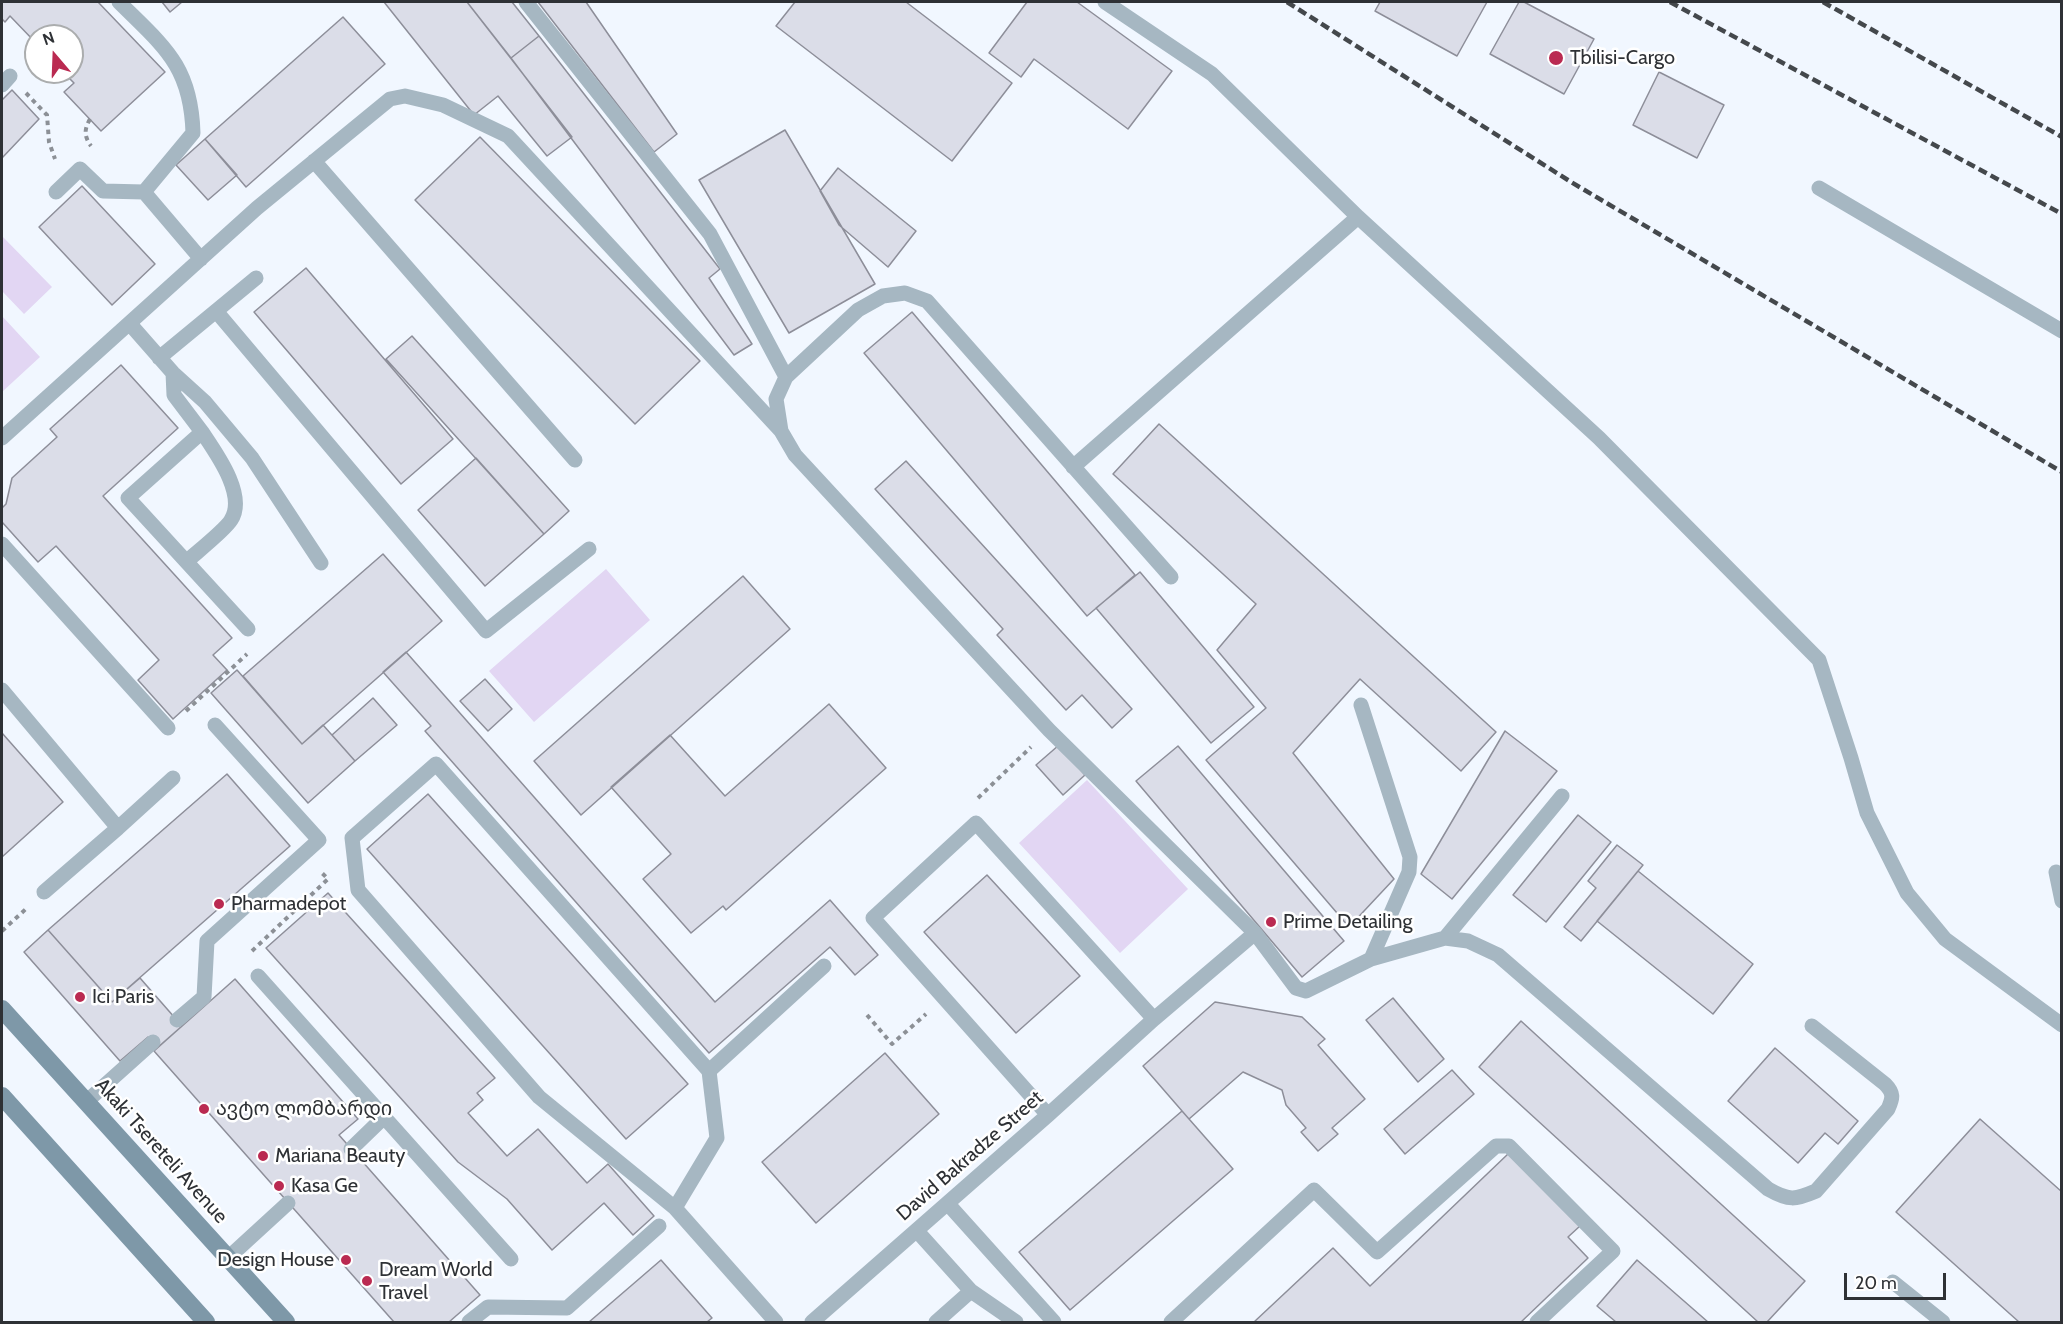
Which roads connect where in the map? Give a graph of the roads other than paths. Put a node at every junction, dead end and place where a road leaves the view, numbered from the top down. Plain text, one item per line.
1 (119, 2) edge
2 (526, 2) edge
3 (1105, 2) edge
4 (314, 161) junction
5 (1819, 188) dead end
6 (56, 192) dead end
7 (144, 192) junction
8 (1358, 217) junction
9 (201, 259) junction
10 (256, 278) dead end
11 (216, 311) junction
12 (130, 324) junction
13 (2061, 331) edge
14 (159, 358) junction
15 (173, 374) junction
16 (786, 377) junction
17 (781, 430) junction
18 (202, 432) junction
19 (2, 438) edge
20 (575, 460) dead end
21 (1073, 467) junction
22 (2, 544) edge
23 (589, 549) dead end
24 (187, 561) junction
25 (321, 563) dead end
26 (1171, 577) dead end
27 (248, 629) road end
28 (2, 690) edge
29 (1361, 705) dead end
30 (215, 725) dead end
31 (168, 728) road end
32 (173, 778) dead end
33 (1562, 796) dead end
34 (118, 828) junction
35 (2056, 872) dead end
36 (44, 892) road end
37 (2061, 901) edge
38 (1255, 933) junction
39 (1445, 938) junction
40 (1371, 959) junction
41 (824, 966) dead end
42 (258, 976) dead end
43 (2, 1009) edge
44 (1154, 1019) junction
45 (177, 1020) dead end
46 (2061, 1025) edge
47 (1812, 1026) dead end
48 (153, 1042) dead end
49 (709, 1071) junction
50 (2, 1096) edge
51 (86, 1102) junction
52 (1048, 1115) junction
53 (383, 1118) junction
54 (351, 1149) dead end
55 (288, 1203) dead end
56 (948, 1204) junction
57 (675, 1208) junction
58 (659, 1226) dead end
59 (917, 1231) junction
60 (228, 1258) junction
61 (511, 1259) dead end
62 (1893, 1282) dead end
63 (971, 1292) junction
64 (206, 1323) edge
65 (286, 1323) edge
66 (469, 1323) edge
67 (776, 1323) edge
68 (812, 1323) edge
69 (936, 1323) edge
70 (1016, 1323) edge
71 (1054, 1323) edge
72 (1171, 1323) edge
73 (1537, 1323) edge
74 (1943, 1323) edge

1 - 7 lane
2 - 16 lane
3 - 8 lane
4 - 9 lane
4 - 17 lane
4 - 20 lane
5 - 13 lane
6 - 7 lane
7 - 9 lane
8 - 21 lane
8 - 46 lane
9 - 12 lane
10 - 11 lane
11 - 14 lane
11 - 23 lane
12 - 14 lane
12 - 19 lane
14 - 15 lane
15 - 18 lane
15 - 25 lane
16 - 17 lane
16 - 21 lane
17 - 38 lane
18 - 24 lane
18 - 24 lane
21 - 26 lane
22 - 31 lane
24 - 27 lane
28 - 34 lane
29 - 40 lane
30 - 45 lane
32 - 34 lane
33 - 39 lane
34 - 36 lane
35 - 37 lane
38 - 40 lane
38 - 44 lane, David Bakradze Street
39 - 40 lane
39 - 47 lane
41 - 49 lane
42 - 53 lane
43 - 51 main road, Akaki Tsereteli Avenue
44 - 52 lane, David Bakradze Street
44 - 52 lane
48 - 51 lane
49 - 57 lane
49 - 57 lane
50 - 64 main road
51 - 60 main road, Akaki Tsereteli Avenue
52 - 56 lane, David Bakradze Street
53 - 54 lane
53 - 61 lane
55 - 60 lane
56 - 59 lane, David Bakradze Street
56 - 71 lane
57 - 67 lane
58 - 66 lane
59 - 63 lane
59 - 68 lane, David Bakradze Street
60 - 65 main road, Akaki Tsereteli Avenue
62 - 74 lane
63 - 69 lane
63 - 70 lane
72 - 73 lane

